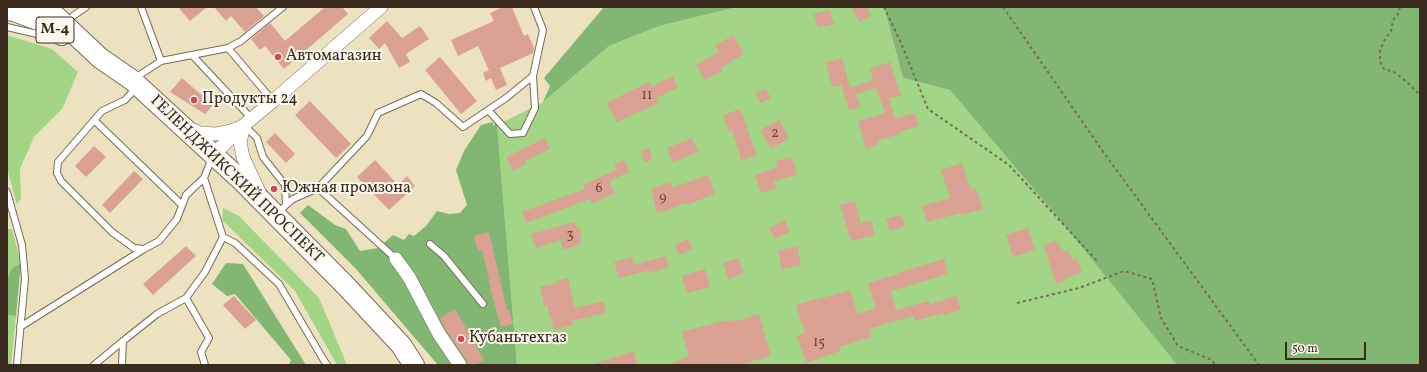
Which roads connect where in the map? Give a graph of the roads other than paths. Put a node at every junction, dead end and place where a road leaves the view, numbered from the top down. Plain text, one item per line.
1 (46, 7) edge
2 (141, 7) edge
3 (283, 7) edge
4 (381, 7) edge
5 (534, 7) edge
6 (7, 10) edge
7 (75, 10) edge
8 (7, 27) edge
9 (66, 38) junction
10 (228, 48) junction
11 (193, 56) junction
12 (100, 58) junction
13 (161, 61) junction
14 (533, 76) junction
15 (135, 83) junction
16 (273, 102) junction
17 (488, 110) junction
18 (94, 120) junction
19 (248, 122) junction
20 (180, 124) junction
21 (213, 155) junction
22 (204, 178) junction
23 (318, 188) junction
24 (7, 192) edge
25 (182, 205) junction
26 (278, 211) junction
27 (223, 238) junction
28 (430, 244) dead end
29 (144, 249) junction
30 (396, 259) joint
31 (186, 298) junction
32 (483, 304) dead end
33 (20, 327) junction
34 (123, 341) junction
35 (16, 365) edge
36 (94, 365) edge
37 (122, 365) edge
38 (205, 365) edge
39 (327, 365) edge
40 (414, 365) edge
41 (460, 365) edge

1 - 12 main road, ГЕЛЕНДЖИКСКИЙ ПРОСПЕКТ
2 - 13 lane
3 - 10 lane
4 - 16 street
5 - 14 lane
6 - 9 main road, М-4
7 - 15 main road, М-4
8 - 9 lane
9 - 12 main road, М-4
10 - 11 lane
10 - 16 lane
11 - 13 lane
11 - 19 lane
12 - 15 main road, ГЕЛЕНДЖИКСКИЙ ПРОСПЕКТ
13 - 15 lane
14 - 17 lane
14 - 17 lane
15 - 18 lane
15 - 20 main road, ГЕЛЕНДЖИКСКИЙ ПРОСПЕКТ
16 - 19 street
17 - 23 lane
18 - 25 lane
18 - 29 lane
19 - 20 street
19 - 21 street
19 - 26 lane
19 - 26 street
20 - 21 main road, ГЕЛЕНДЖИКСКИЙ ПРОСПЕКТ
21 - 22 lane
21 - 26 main road, ГЕЛЕНДЖИКСКИЙ ПРОСПЕКТ
22 - 25 lane
22 - 27 lane
23 - 26 lane
23 - 30 lane
24 - 33 lane
25 - 29 lane
26 - 40 main road, ГЕЛЕНДЖИКСКИЙ ПРОСПЕКТ
27 - 31 lane
27 - 39 lane
28 - 32 lane
29 - 33 lane
30 - 41 street
31 - 34 lane
31 - 38 lane
33 - 35 lane
34 - 36 lane
34 - 37 lane

